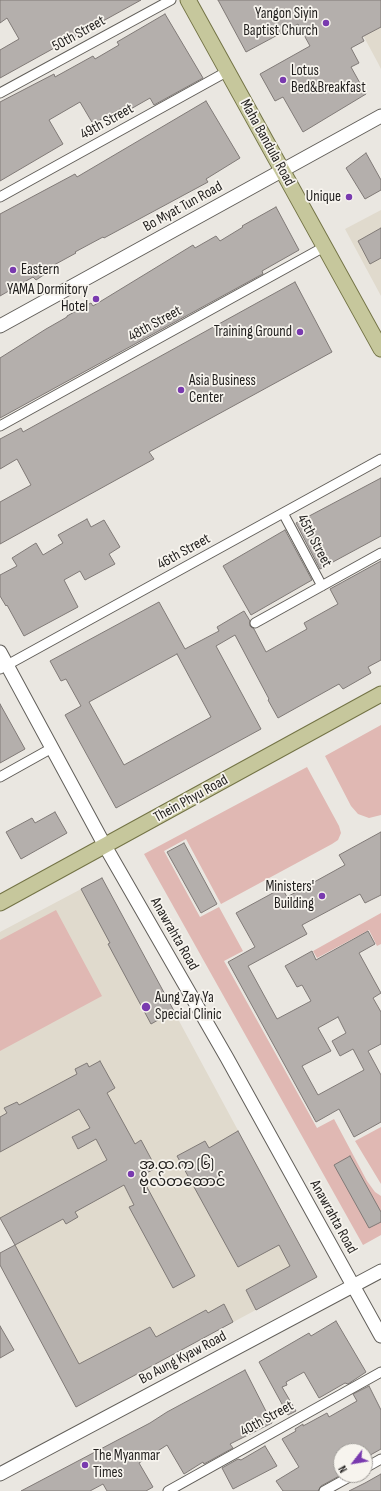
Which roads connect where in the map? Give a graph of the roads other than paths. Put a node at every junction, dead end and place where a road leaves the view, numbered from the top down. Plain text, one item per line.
1 (171, 0) edge
2 (188, 0) edge
3 (228, 72) junction
4 (0, 93) edge
5 (381, 116) edge
6 (282, 170) junction
7 (0, 196) edge
8 (324, 247) junction
9 (0, 326) edge
10 (381, 349) edge
11 (0, 426) edge
12 (381, 459) edge
13 (283, 513) junction
14 (381, 553) edge
15 (322, 586) junction
16 (255, 623) dead end
17 (0, 652) edge
18 (4, 667) edge
19 (381, 694) edge
20 (52, 748) junction
21 (0, 777) edge
22 (105, 846) junction
23 (0, 903) edge
24 (381, 1271) edge
25 (353, 1286) junction
26 (381, 1336) edge
27 (381, 1372) edge
28 (0, 1474) edge
29 (338, 1483) edge
30 (168, 1491) edge
31 (324, 1491) edge

1 - 4 street, 50th Street
2 - 3 main road, Maha Bandula Road
3 - 6 main road, Maha Bandula Road
3 - 7 street, 49th Street
5 - 6 main road, Bo Myat Tun Road
6 - 8 main road, Maha Bandula Road
6 - 9 main road, Bo Myat Tun Road
8 - 10 main road, Maha Bandula Road
8 - 11 street, 48th Street
12 - 13 street, 46th Street
13 - 15 street, 45th Street
13 - 18 street, 46th Street
14 - 15 street, 45th Street
15 - 16 street
17 - 18 main road, Anawrahta Road
18 - 20 main road, Anawrahta Road
19 - 22 main road, Thein Phyu Road
20 - 21 street
20 - 22 main road, Anawrahta Road
22 - 23 main road, Thein Phyu Road
22 - 25 main road, Anawrahta Road
24 - 25 main road, Bo Aung Kyaw Road
25 - 26 main road, Anawrahta Road
25 - 28 main road, Bo Aung Kyaw Road
27 - 30 street, 40th Street
29 - 31 street

